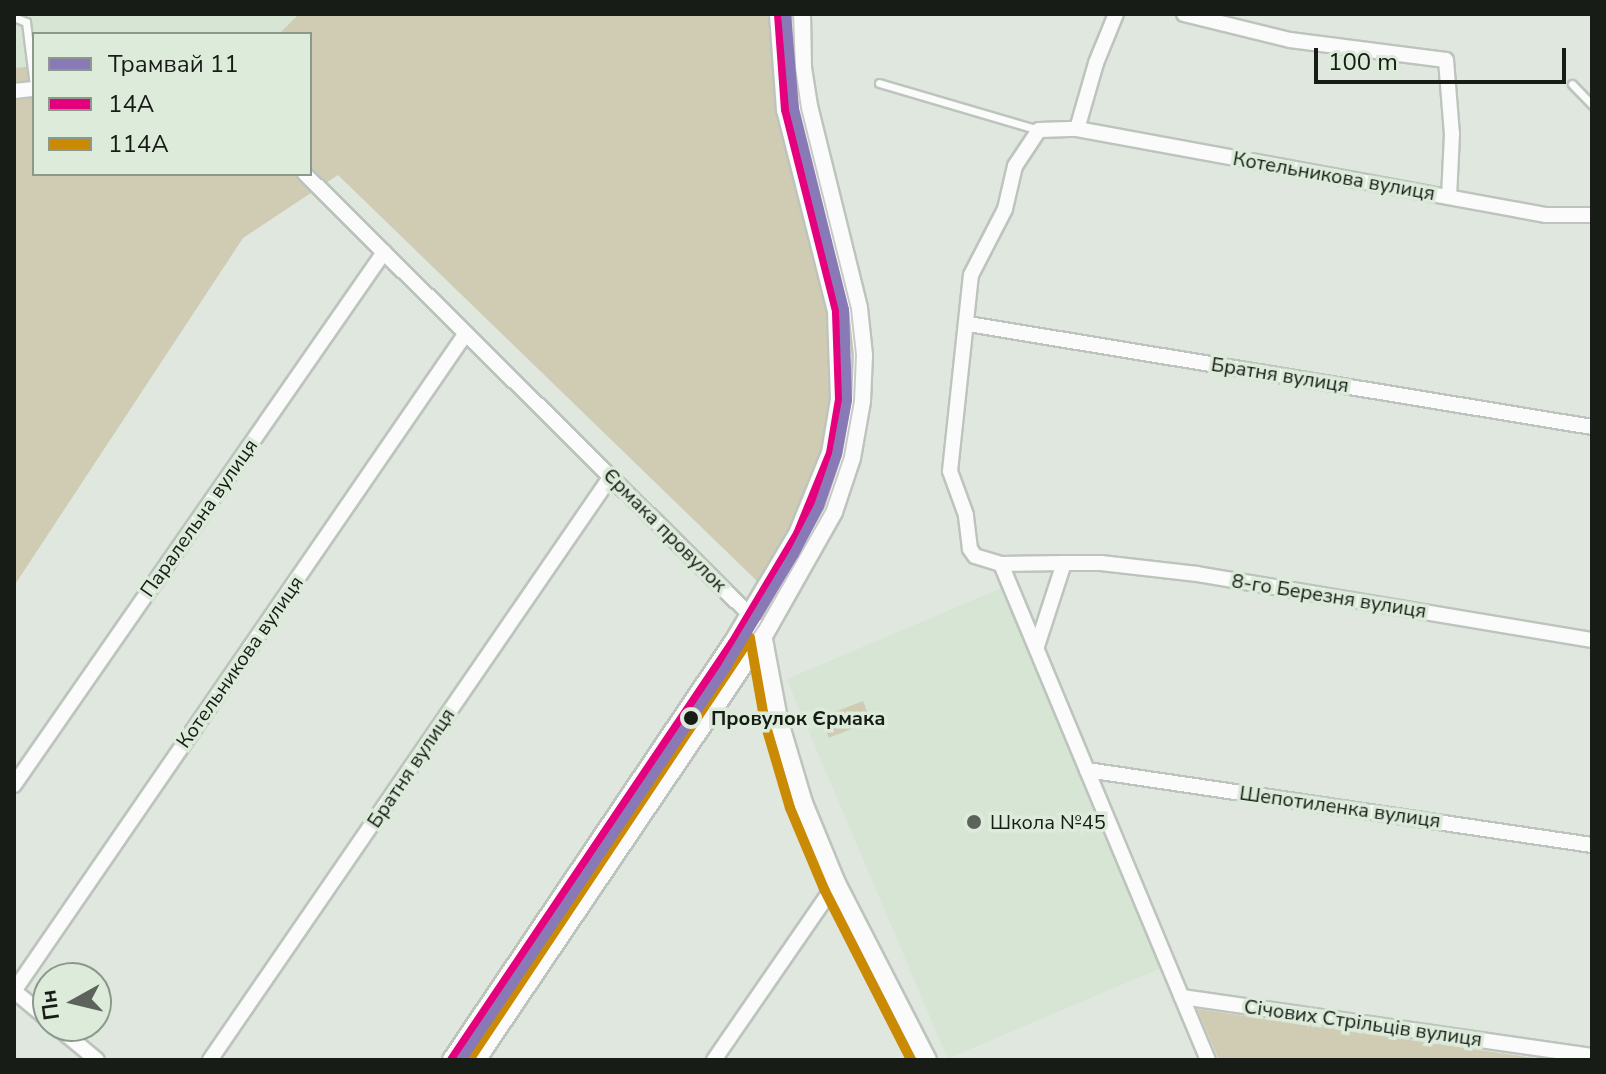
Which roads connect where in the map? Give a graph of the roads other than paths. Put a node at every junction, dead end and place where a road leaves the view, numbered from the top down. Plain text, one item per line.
1 (779, 14) edge
2 (801, 14) edge
3 (1116, 14) edge
4 (1184, 14) edge
5 (14, 17) edge
6 (32, 71) edge
7 (879, 83) dead end
8 (1572, 84) dead end
9 (1592, 105) edge
10 (1077, 129) junction
11 (1039, 130) junction
12 (307, 176) edge
13 (1449, 197) junction
14 (1592, 215) edge
15 (384, 252) junction
16 (968, 324) junction
17 (466, 333) junction
18 (1592, 427) edge
19 (611, 476) junction
20 (1064, 563) junction
21 (1001, 564) junction
22 (749, 614) junction
23 (764, 634) junction
24 (1592, 640) edge
25 (1037, 646) junction
26 (1087, 770) junction
27 (14, 785) edge
28 (1592, 845) edge
29 (836, 883) junction
30 (14, 991) edge
31 (1182, 997) junction
32 (32, 1006) edge
33 (75, 1042) edge
34 (1592, 1056) edge
35 (97, 1060) edge
36 (210, 1060) edge
37 (452, 1060) edge
38 (476, 1060) edge
39 (714, 1060) edge
40 (927, 1060) edge
41 (1208, 1060) edge

1 - 22 main road
2 - 23 main road
3 - 10 street
4 - 13 street
5 - 6 lane
7 - 11 lane
8 - 9 lane
10 - 11 street, Котельникова вулиця
10 - 13 street, Котельникова вулиця
11 - 16 street
12 - 15 street, Єрмака провулок
13 - 14 street, Котельникова вулиця
15 - 17 street, Єрмака провулок
15 - 27 street, Паралельна вулиця
16 - 18 street, Братня вулиця
16 - 21 street
17 - 19 street, Єрмака провулок
17 - 30 street, Котельникова вулиця
19 - 22 street, Єрмака провулок
19 - 36 street, Братня вулиця
20 - 21 street, 8-го Березня вулиця
20 - 24 street, 8-го Березня вулиця
20 - 25 street
21 - 25 street
22 - 23 main road, Єрмака провулок
22 - 37 main road
23 - 29 main road, Єрмака провулок
23 - 38 main road
25 - 26 street
26 - 28 street, Шепотиленка вулиця
26 - 31 street
29 - 39 street
29 - 40 main road, Єрмака провулок
30 - 32 street
31 - 34 street, Січових Стрільців вулиця
31 - 41 street
33 - 35 street

